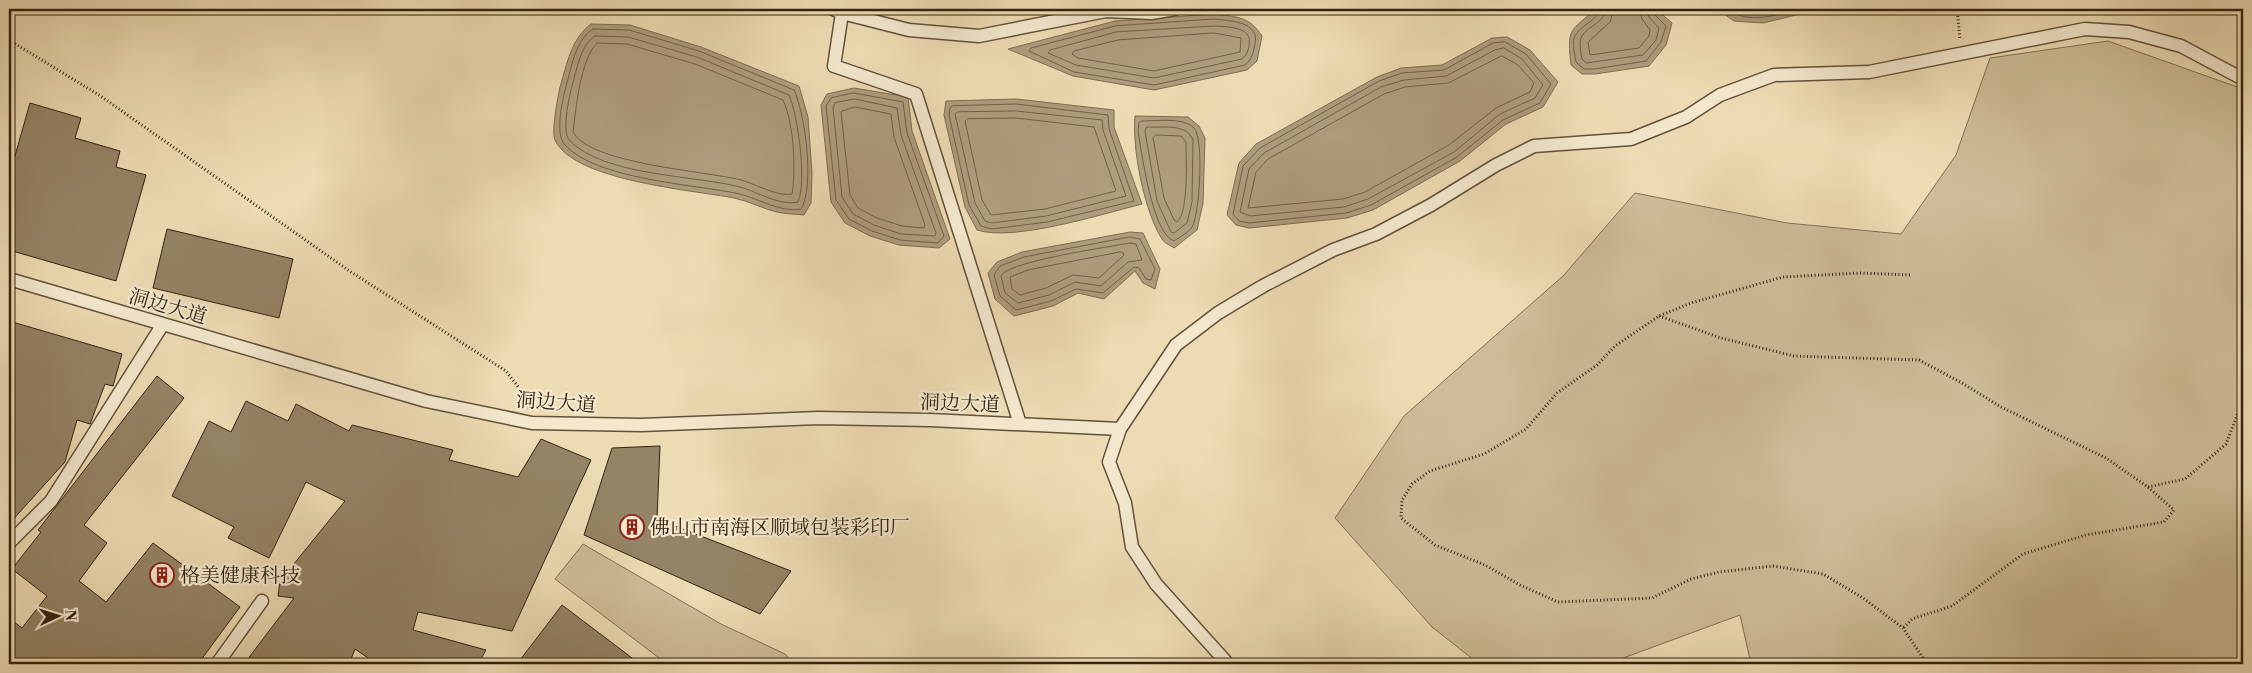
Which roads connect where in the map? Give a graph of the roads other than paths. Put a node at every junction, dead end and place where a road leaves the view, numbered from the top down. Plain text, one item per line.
1 (1175, 9) edge
2 (837, 11) edge
3 (2243, 79) edge
4 (9, 279) edge
5 (163, 324) junction
6 (1020, 424) junction
7 (1120, 429) junction
8 (9, 543) edge
9 (262, 601) dead end
10 (217, 664) edge
11 (1228, 664) edge

1 - 2 street
2 - 6 street
3 - 7 street
4 - 5 street, 洞边大道
5 - 6 street, 洞边大道
5 - 8 street
6 - 7 street, 洞边大道
7 - 11 street
9 - 10 street

